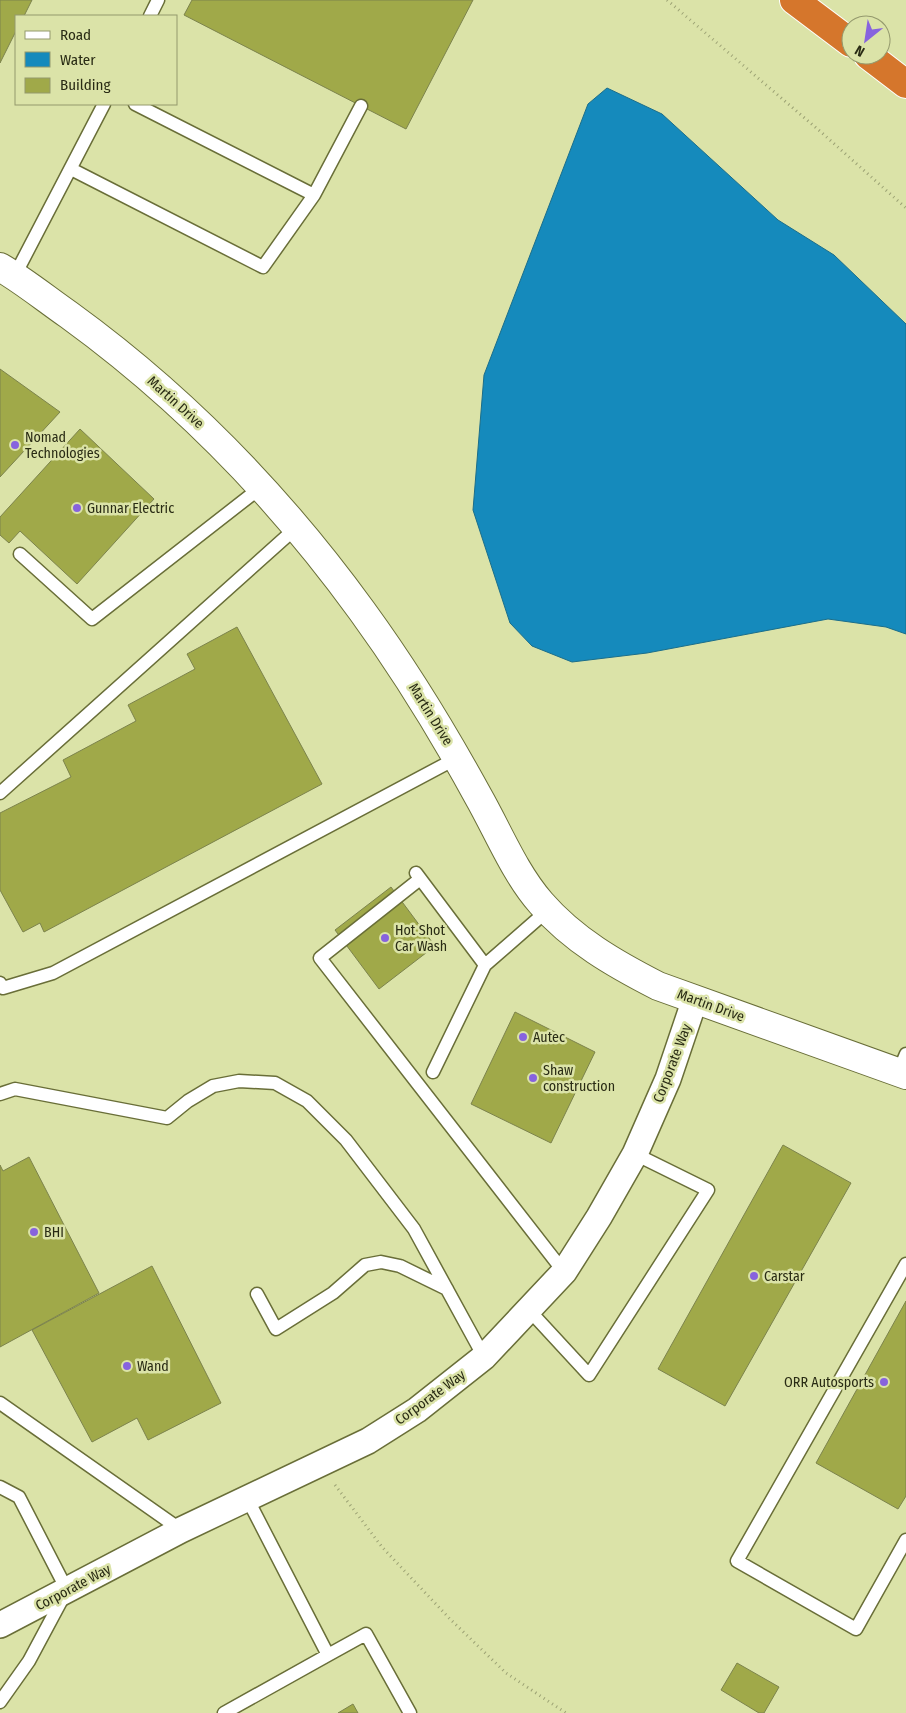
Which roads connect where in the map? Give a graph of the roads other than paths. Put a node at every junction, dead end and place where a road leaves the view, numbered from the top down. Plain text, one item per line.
1 (158, 0) edge
2 (794, 0) edge
3 (150, 15) edge
4 (841, 35) edge
5 (881, 65) edge
6 (906, 84) edge
7 (103, 105) edge
8 (137, 105) edge
9 (361, 106) dead end
10 (71, 169) junction
11 (314, 195) junction
12 (7, 271) edge
13 (260, 488) junction
14 (296, 527) junction
15 (20, 554) dead end
16 (457, 758) junction
17 (0, 793) edge
18 (548, 910) junction
19 (485, 965) junction
20 (0, 983) edge
21 (696, 999) junction
22 (903, 1067) edge
23 (433, 1072) dead end
24 (0, 1094) edge
25 (635, 1154) junction
26 (906, 1264) edge
27 (564, 1272) junction
28 (447, 1289) junction
29 (257, 1294) dead end
30 (529, 1310) junction
31 (484, 1357) junction
32 (0, 1403) edge
33 (0, 1487) edge
34 (247, 1498) junction
35 (181, 1530) junction
36 (906, 1540) edge
37 (67, 1590) junction
38 (0, 1626) edge
39 (328, 1655) junction
40 (0, 1702) edge
41 (224, 1713) edge
42 (410, 1713) edge

1 - 3 lane
2 - 4 highway
5 - 6 highway
7 - 10 lane
8 - 11 lane
9 - 11 lane
10 - 11 lane
10 - 12 lane
12 - 13 street, Martin Drive
13 - 14 street, Martin Drive
13 - 15 lane
14 - 16 street, Martin Drive
14 - 17 lane
16 - 18 street, Martin Drive
16 - 20 lane
18 - 19 lane
18 - 21 street, Martin Drive
19 - 23 lane
19 - 27 lane
21 - 22 street, Martin Drive
21 - 25 street, Corporate Way
24 - 28 lane
25 - 27 street, Corporate Way
25 - 30 lane
26 - 36 lane
27 - 30 street, Corporate Way
28 - 29 lane
28 - 31 lane
30 - 31 street, Corporate Way
31 - 34 street, Corporate Way
32 - 35 lane
33 - 37 lane
34 - 35 street, Corporate Way
34 - 39 lane
35 - 37 street, Corporate Way
37 - 38 street, Corporate Way
37 - 40 lane
39 - 41 lane
39 - 42 lane

